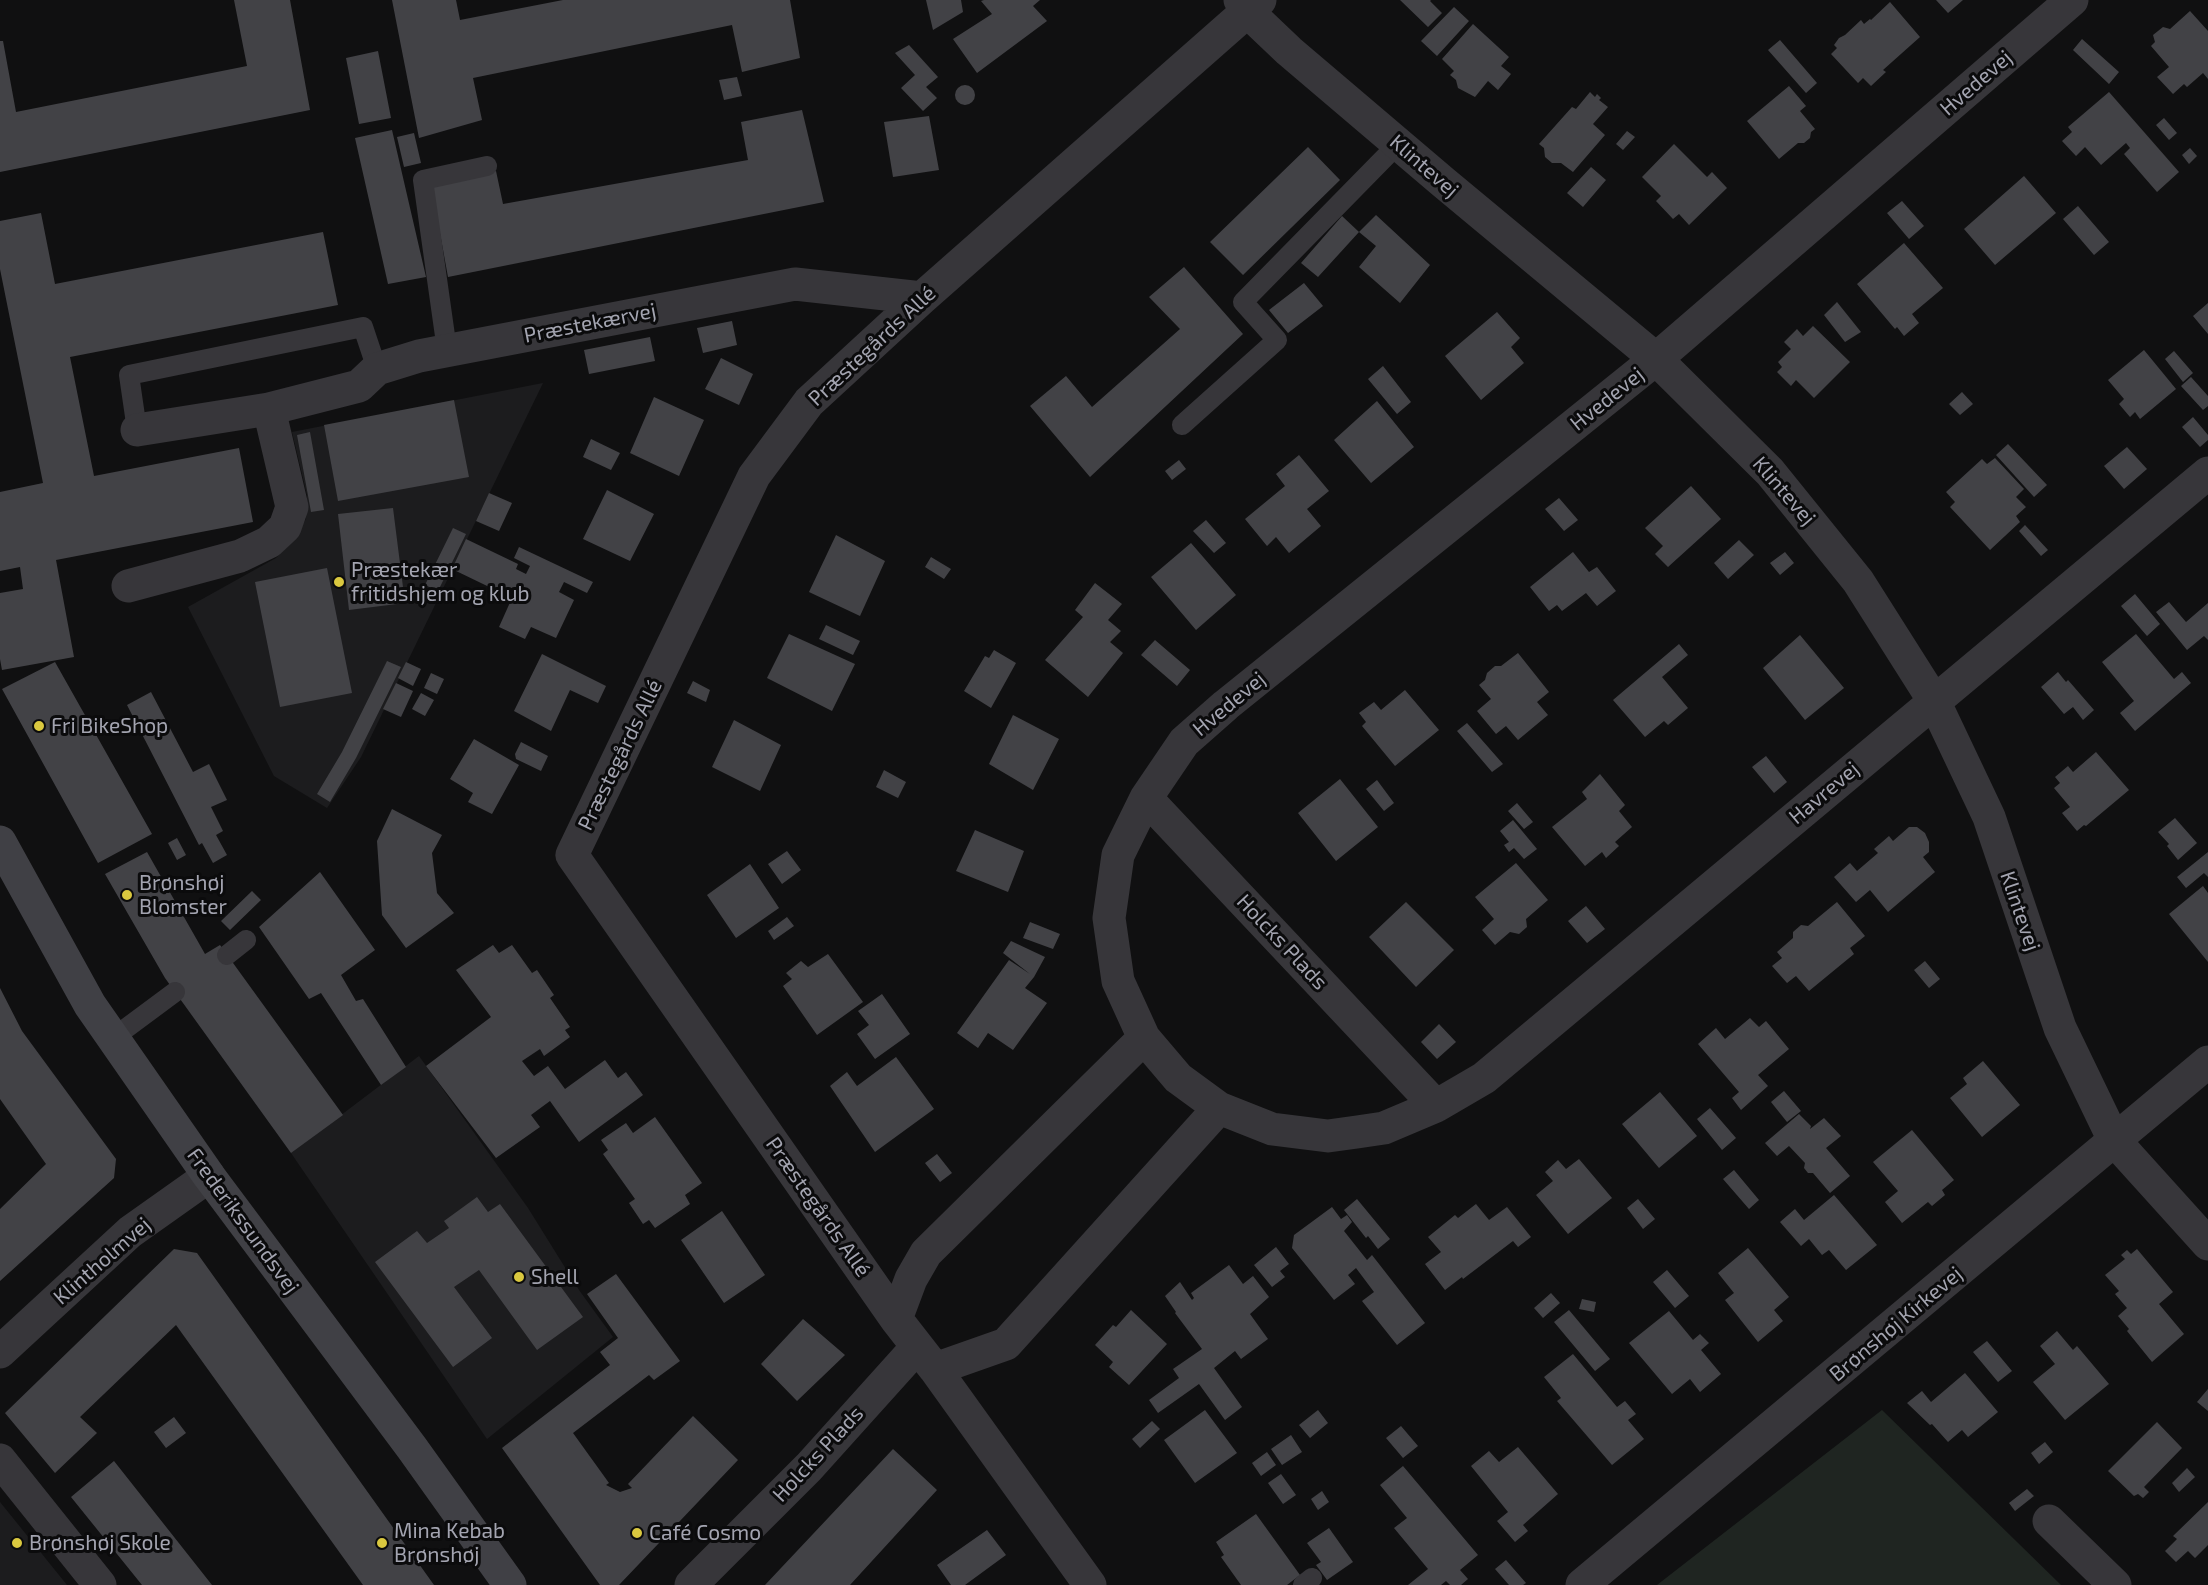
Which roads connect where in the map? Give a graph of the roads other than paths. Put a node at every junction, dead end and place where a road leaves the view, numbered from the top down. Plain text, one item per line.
1 (2072, 0) edge
2 (1250, 4) edge
3 (1398, 144) junction
4 (487, 166) dead end
5 (922, 298) junction
6 (447, 350) junction
7 (1656, 359) junction
8 (377, 369) junction
9 (269, 409) junction
10 (1182, 425) dead end
11 (137, 430) joint
12 (2208, 474) edge
13 (128, 586) dead end
14 (1934, 701) junction
15 (1146, 798) junction
16 (0, 842) edge
17 (246, 940) dead end
18 (227, 955) dead end
19 (175, 992) dead end
20 (113, 1038) junction
21 (1144, 1038) junction
22 (2208, 1062) edge
23 (1436, 1106) junction
24 (1219, 1108) junction
25 (2114, 1140) junction
26 (208, 1176) junction
27 (2208, 1244) edge
28 (896, 1319) junction
29 (0, 1352) edge
30 (926, 1358) junction
31 (0, 1460) edge
32 (2049, 1521) dead end
33 (100, 1585) edge
34 (510, 1585) edge
35 (691, 1585) edge
36 (1090, 1585) edge
37 (1582, 1585) edge
38 (2115, 1585) edge

1 - 7 street, Hvedevej
2 - 3 street, Klintevej
2 - 5 street, Præstegårds Allé
3 - 7 street, Klintevej
3 - 10 lane
4 - 6 lane
5 - 6 street, Præstekærvej
5 - 28 street, Præstegårds Allé
6 - 8 street, Præstekærvej
7 - 14 street, Klintevej
7 - 15 street, Hvedevej
8 - 9 street, Præstekærvej
8 - 11 lane
9 - 11 street, Præstekærvej
9 - 13 street
12 - 14 street, Havrevej
14 - 23 street, Havrevej
14 - 25 street, Klintevej
15 - 21 street
15 - 23 street, Holcks Plads
16 - 20 main road, Frederikssundsvej
17 - 18 lane
19 - 20 lane
20 - 26 main road, Frederikssundsvej
21 - 24 street
21 - 28 street
22 - 25 street, Brønshøj Kirkevej
23 - 24 street
24 - 30 street, Holcks Plads
25 - 27 street, Klintevej
25 - 37 street, Brønshøj Kirkevej
26 - 29 street, Klintholmvej
26 - 34 main road, Frederikssundsvej
28 - 30 street, Præstegårds Allé
30 - 35 street, Holcks Plads
30 - 36 street, Præstegårds Allé
31 - 33 street
32 - 38 street

